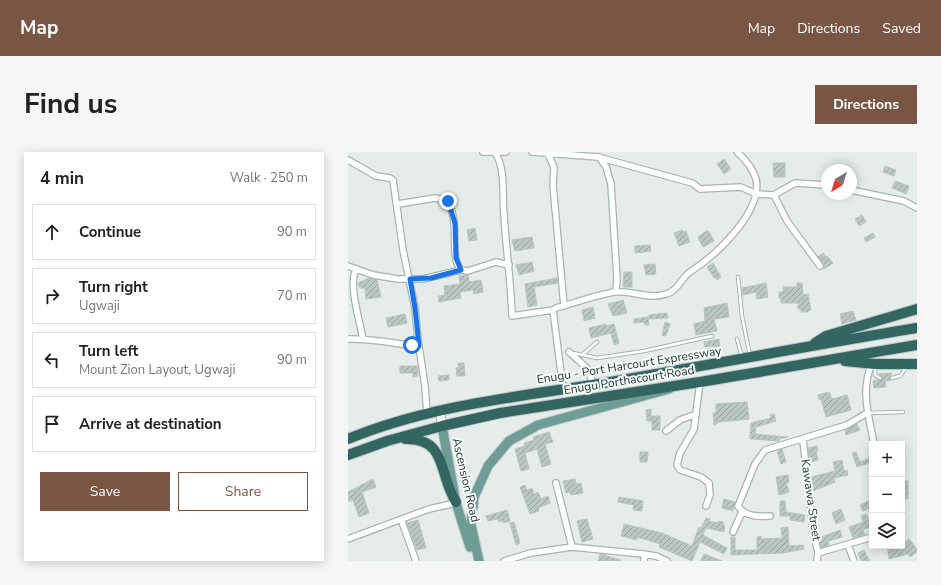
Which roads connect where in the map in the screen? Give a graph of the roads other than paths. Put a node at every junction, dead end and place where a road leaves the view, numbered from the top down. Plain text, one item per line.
1 (483, 152) edge
2 (495, 152) edge
3 (506, 152) edge
4 (532, 152) edge
5 (737, 152) edge
6 (548, 154) junction
7 (598, 157) junction
8 (348, 160) edge
9 (821, 184) edge
10 (754, 191) junction
11 (857, 191) edge
12 (774, 195) junction
13 (398, 204) junction
14 (917, 208) edge
15 (509, 265) junction
16 (348, 266) edge
17 (820, 266) dead end
18 (356, 270) junction
19 (461, 270) junction
20 (738, 277) dead end
21 (410, 279) junction
22 (616, 292) junction
23 (564, 306) junction
24 (917, 308) edge
25 (553, 310) junction
26 (917, 328) edge
27 (712, 336) dead end
28 (348, 339) edge
29 (363, 339) junction
30 (737, 340) dead end
31 (597, 342) dead end
32 (917, 345) edge
33 (419, 346) junction
34 (812, 346) junction
35 (569, 352) joint
36 (582, 355) junction
37 (746, 359) junction
38 (832, 360) junction
39 (873, 364) junction
40 (913, 364) edge
41 (880, 378) dead end
42 (892, 378) dead end
43 (700, 382) junction
44 (594, 385) junction
45 (678, 385) junction
46 (563, 389) junction
47 (440, 410) junction
48 (903, 412) dead end
49 (427, 414) junction
50 (696, 414) junction
51 (867, 414) junction
52 (442, 426) junction
53 (666, 431) dead end
54 (348, 439) edge
55 (393, 439) junction
56 (803, 440) junction
57 (873, 441) edge
58 (348, 455) edge
59 (556, 483) dead end
60 (456, 502) junction
61 (706, 506) dead end
62 (742, 512) junction
63 (770, 516) dead end
64 (401, 519) junction
65 (733, 532) dead end
66 (869, 538) edge
67 (348, 539) edge
68 (848, 545) junction
69 (572, 548) junction
70 (818, 553) junction
71 (645, 554) junction
72 (416, 561) edge
73 (475, 561) edge
74 (479, 561) edge
75 (504, 561) edge
76 (644, 561) edge
77 (667, 561) edge
78 (817, 561) edge
79 (854, 561) edge

1 - 2 street
2 - 3 street
2 - 15 street
4 - 6 street
5 - 10 street
6 - 7 street
6 - 23 street
7 - 10 street
7 - 22 street
8 - 13 street
9 - 12 street
10 - 12 street
10 - 22 street
11 - 14 street
12 - 17 street
13 - 19 street
13 - 21 street
15 - 19 street
15 - 25 street
16 - 18 street
18 - 21 street
18 - 29 street
19 - 21 street
20 - 37 lane
21 - 33 street
22 - 23 street
23 - 25 street
24 - 34 highway
25 - 46 street
26 - 34 highway, Enugu - Port Harcourt Expressway
27 - 36 lane
28 - 29 street
29 - 33 street
30 - 37 lane
31 - 36 lane
32 - 38 highway, Enugu Porthacourt Road
33 - 49 street
34 - 37 highway, Enugu - Port Harcourt Expressway
35 - 36 lane
35 - 44 street
37 - 44 highway, Enugu - Port Harcourt Expressway
38 - 39 highway
38 - 43 highway, Enugu Porthacourt Road
39 - 40 highway
39 - 41 lane
39 - 51 street
40 - 42 lane
43 - 45 highway, Enugu Porthacourt Road
43 - 50 street
44 - 46 highway, Enugu - Port Harcourt Expressway
45 - 52 highway, Enugu Porthacourt Road
45 - 74 main road, Ascension Road
46 - 47 highway, Enugu - Port Harcourt Expressway
47 - 49 highway, Enugu - Port Harcourt Expressway
47 - 52 street
48 - 51 lane
49 - 54 highway, Enugu - Port Harcourt Expressway
50 - 53 street
50 - 61 street
51 - 56 street
51 - 57 street
52 - 55 highway, Enugu Porthacourt Road
52 - 60 main road, Ascension Road
55 - 58 highway, Enugu Porthacourt Road
55 - 60 highway
56 - 62 street
56 - 70 street, Kawawa Street
59 - 69 street
60 - 64 street
60 - 73 main road, Ascension Road
62 - 63 street
62 - 65 street
64 - 67 street
64 - 72 street
66 - 68 street
68 - 70 street
68 - 79 street
69 - 71 street
69 - 75 street
70 - 78 street, Kawawa Street
71 - 76 street
71 - 77 street

